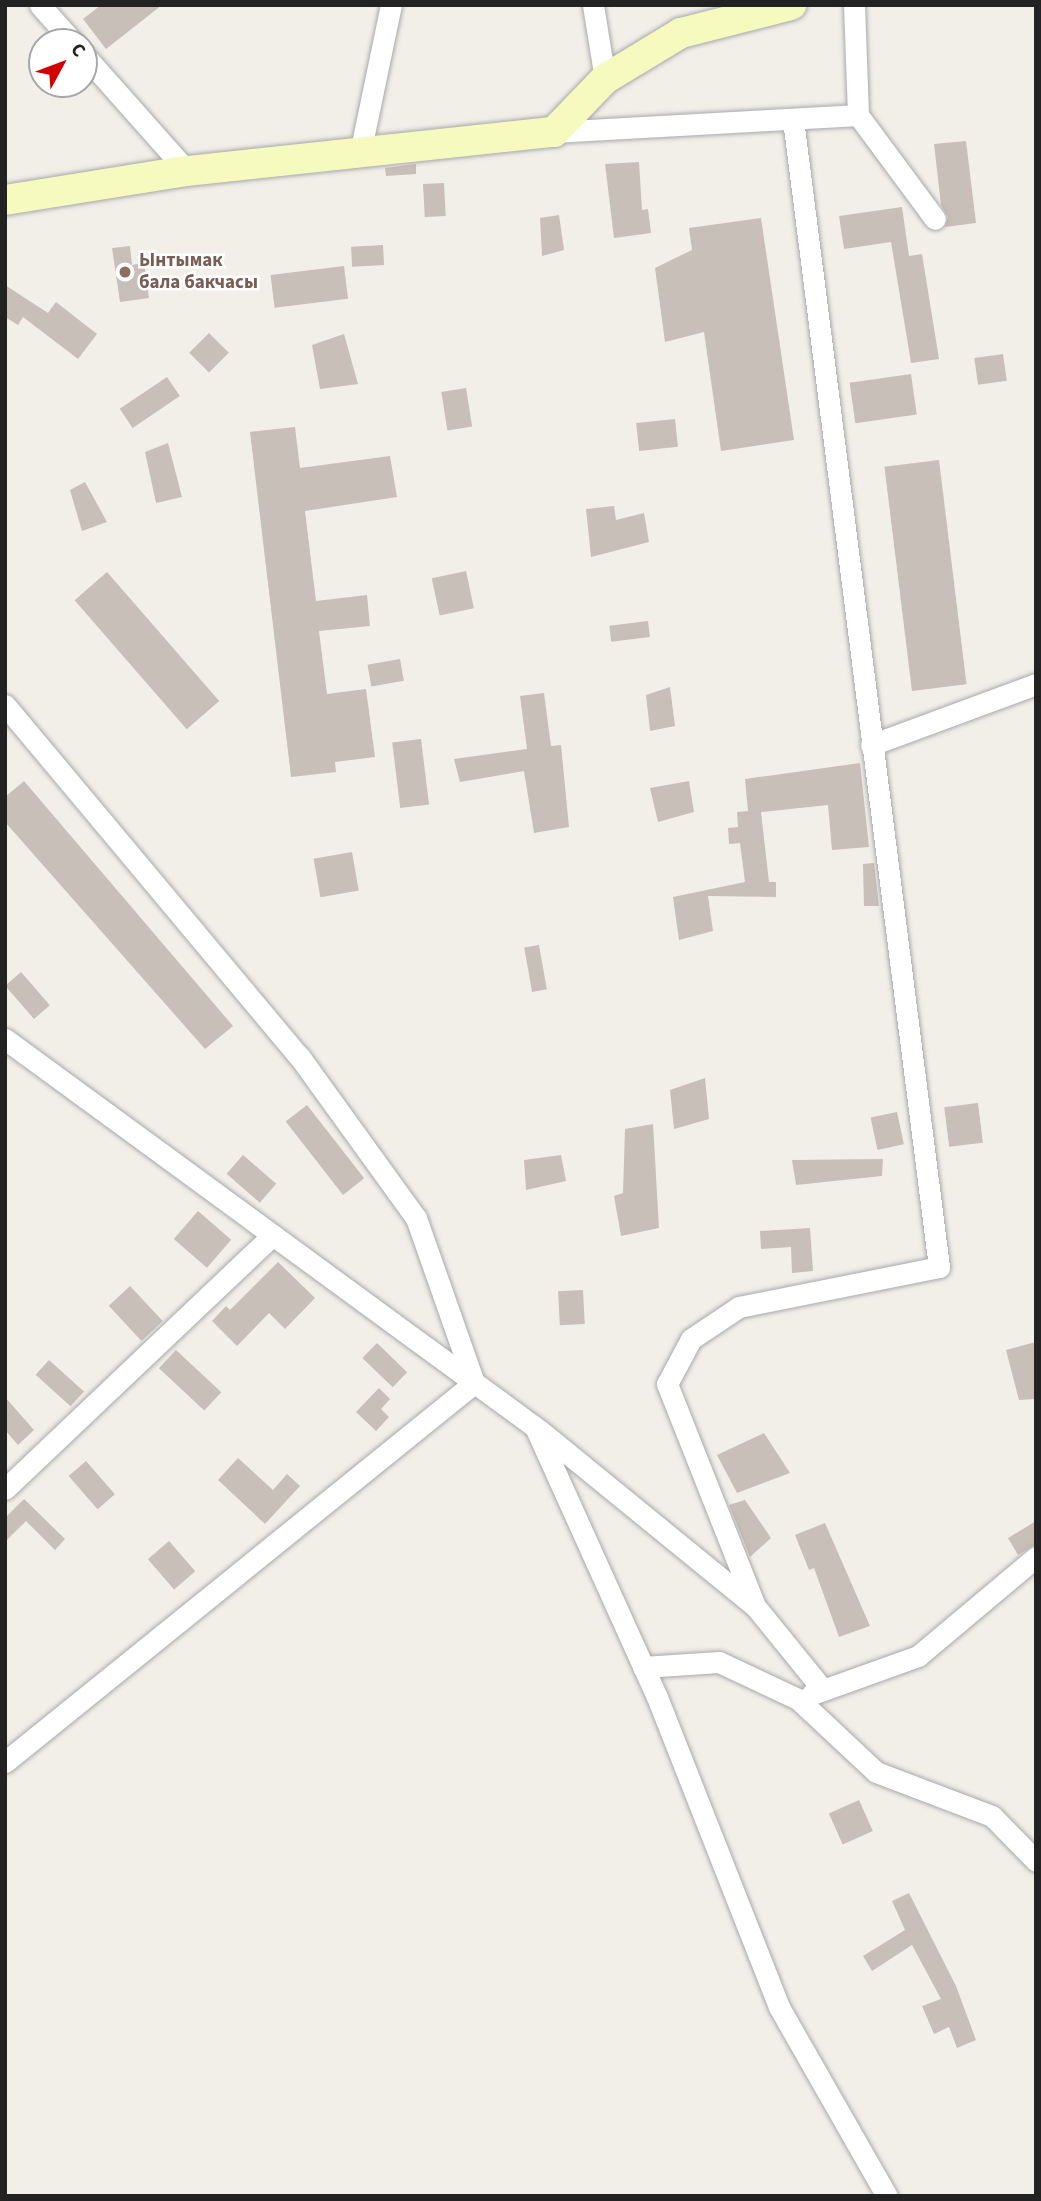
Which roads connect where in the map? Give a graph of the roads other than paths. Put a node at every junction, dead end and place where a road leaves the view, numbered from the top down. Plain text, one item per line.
1 (40, 5) edge
2 (390, 5) edge
3 (593, 5) edge
4 (791, 5) edge
5 (854, 5) edge
6 (61, 28) edge
7 (98, 71) edge
8 (605, 79) junction
9 (858, 115) junction
10 (793, 118) junction
11 (554, 132) junction
12 (360, 153) junction
13 (187, 171) junction
14 (5, 201) edge
15 (935, 219) dead end
16 (1036, 684) edge
17 (5, 705) edge
18 (871, 745) junction
19 (5, 1039) edge
20 (271, 1237) junction
21 (474, 1383) junction
22 (536, 1427) junction
23 (5, 1489) edge
24 (1036, 1556) edge
25 (755, 1606) junction
26 (643, 1667) junction
27 (823, 1690) junction
28 (798, 1699) junction
29 (5, 1762) edge
30 (1036, 1861) edge
31 (887, 2196) edge

1 - 6 street
2 - 12 street
3 - 8 street
4 - 8 street
5 - 9 street
7 - 13 street
8 - 11 street
9 - 10 street
9 - 15 street
10 - 11 street
10 - 18 street
11 - 12 street
12 - 13 street
13 - 14 street
16 - 18 street
17 - 21 street
18 - 25 street
19 - 20 street
20 - 21 street
20 - 23 street
21 - 22 street
21 - 29 street
22 - 25 street
22 - 26 street
24 - 27 street
25 - 27 street
26 - 28 street
26 - 31 street
27 - 28 street
28 - 30 street

